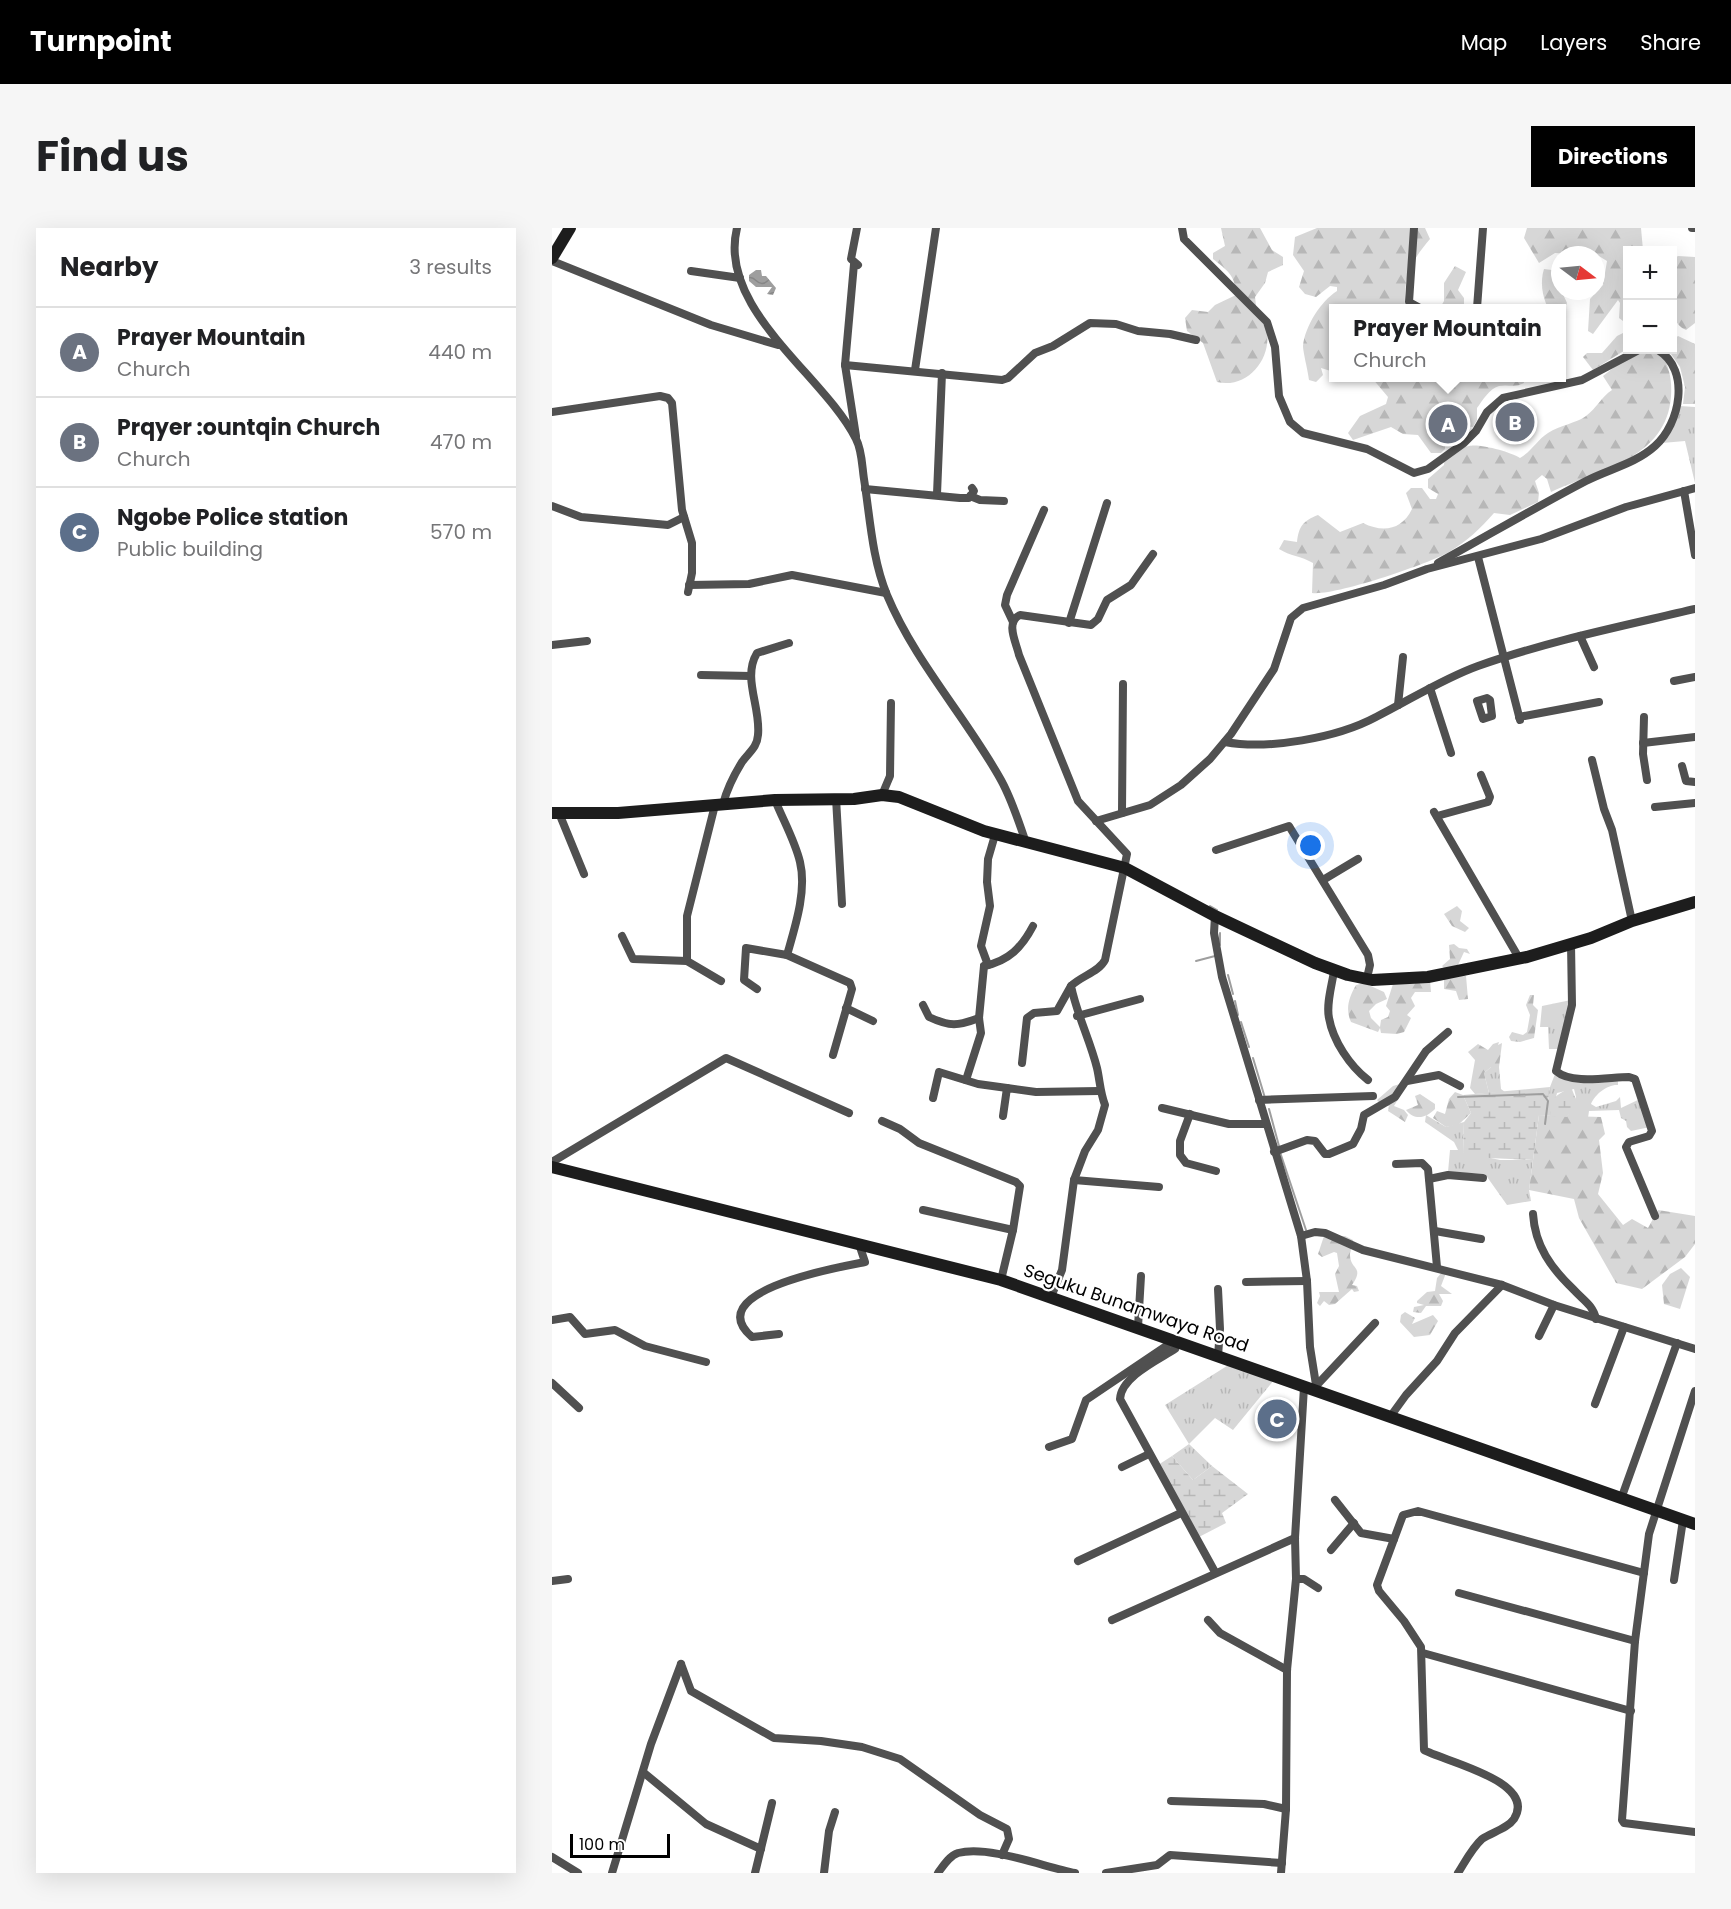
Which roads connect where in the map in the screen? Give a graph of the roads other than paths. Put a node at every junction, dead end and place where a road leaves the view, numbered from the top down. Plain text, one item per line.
1 (570, 228) edge
2 (736, 228) edge
3 (857, 228) edge
4 (936, 228) edge
5 (1182, 228) edge
6 (1414, 228) edge
7 (1483, 228) edge
8 (552, 259) edge
9 (691, 271) dead end
10 (740, 278) junction
11 (1412, 304) edge
12 (1477, 304) edge
13 (1196, 340) dead end
14 (778, 345) junction
15 (1631, 354) edge
16 (1665, 354) edge
17 (845, 365) junction
18 (915, 370) junction
19 (942, 373) junction
20 (552, 412) edge
21 (857, 440) junction
22 (1695, 488) edge
23 (865, 489) junction
24 (1684, 491) junction
25 (937, 494) junction
26 (1004, 501) dead end
27 (1107, 503) dead end
28 (552, 506) edge
29 (1044, 510) dead end
30 (684, 518) junction
31 (1153, 554) dead end
32 (1695, 555) edge
33 (1478, 557) junction
34 (1427, 569) junction
35 (886, 593) junction
36 (1695, 609) edge
37 (1013, 622) junction
38 (1069, 622) junction
39 (1580, 636) junction
40 (587, 640) dead end
41 (789, 643) dead end
42 (552, 645) edge
43 (1403, 657) dead end
44 (1504, 658) junction
45 (1594, 667) dead end
46 (701, 675) dead end
47 (751, 676) junction
48 (1695, 677) edge
49 (1674, 681) dead end
50 (1123, 684) dead end
51 (1430, 688) junction
52 (1599, 702) dead end
53 (891, 703) dead end
54 (1398, 705) junction
55 (1644, 717) dead end
56 (1695, 737) edge
57 (1225, 742) junction
58 (1643, 743) junction
59 (1451, 753) dead end
60 (1592, 760) dead end
61 (1682, 766) dead end
62 (1481, 775) dead end
63 (1647, 780) dead end
64 (1695, 782) edge
65 (882, 795) junction
66 (836, 798) junction
67 (775, 800) junction
68 (1695, 803) edge
69 (719, 805) junction
70 (1655, 807) dead end
71 (556, 813) edge
72 (1122, 813) junction
73 (1096, 821) junction
74 (995, 835) junction
75 (1027, 844) junction
76 (1216, 850) dead end
77 (1358, 859) dead end
78 (1125, 868) junction
79 (584, 874) dead end
80 (1323, 880) junction
81 (1695, 902) edge
82 (842, 904) dead end
83 (1215, 916) junction
84 (1632, 921) junction
85 (1034, 926) dead end
86 (622, 936) dead end
87 (1571, 944) junction
88 (787, 955) junction
89 (1519, 958) junction
90 (687, 962) junction
91 (984, 966) junction
92 (1334, 971) junction
93 (1367, 978) junction
94 (721, 981) dead end
95 (1071, 986) junction
96 (757, 988) dead end
97 (1140, 999) dead end
98 (923, 1005) dead end
99 (846, 1008) junction
100 (1077, 1016) junction
101 (979, 1017) junction
102 (873, 1020) dead end
103 (1448, 1032) dead end
104 (833, 1055) dead end
105 (1022, 1063) dead end
106 (966, 1080) junction
107 (1368, 1080) dead end
108 (1407, 1081) junction
109 (1460, 1086) dead end
110 (1007, 1088) junction
111 (1099, 1091) junction
112 (1372, 1096) dead end
113 (933, 1098) dead end
114 (1259, 1100) junction
115 (1162, 1108) dead end
116 (849, 1113) dead end
117 (1191, 1114) junction
118 (1003, 1116) dead end
119 (882, 1121) dead end
120 (1266, 1124) junction
121 (1274, 1152) junction
122 (552, 1164) edge
123 (1396, 1164) dead end
124 (1216, 1171) dead end
125 (1483, 1178) dead end
126 (1429, 1179) junction
127 (1074, 1180) junction
128 (1159, 1187) dead end
129 (923, 1210) dead end
130 (1533, 1214) dead end
131 (1655, 1216) dead end
132 (1013, 1230) junction
133 (1435, 1231) junction
134 (1301, 1236) junction
135 (1481, 1239) dead end
136 (859, 1244) junction
137 (1437, 1268) junction
138 (1141, 1276) dead end
139 (1001, 1280) junction
140 (1307, 1281) junction
141 (1246, 1282) dead end
142 (1502, 1285) junction
143 (1218, 1289) dead end
144 (1051, 1297) junction
145 (1554, 1305) junction
146 (1596, 1319) junction
147 (552, 1320) edge
148 (1376, 1323) dead end
149 (1138, 1327) junction
150 (1624, 1327) junction
151 (779, 1334) dead end
152 (1539, 1336) dead end
153 (1677, 1343) junction
154 (1175, 1345) junction
155 (1695, 1349) edge
156 (1218, 1356) junction
157 (706, 1362) dead end
158 (552, 1383) edge
159 (1312, 1388) junction
160 (1695, 1391) edge
161 (1595, 1404) dead end
162 (579, 1408) dead end
163 (1390, 1417) junction
164 (1049, 1447) dead end
165 (1149, 1454) junction
166 (1122, 1467) dead end
167 (1621, 1499) junction
168 (1335, 1500) dead end
169 (1658, 1512) junction
170 (1181, 1513) junction
171 (1689, 1522) edge
172 (1354, 1523) junction
173 (1295, 1538) junction
174 (1394, 1539) junction
175 (1331, 1550) dead end
176 (1078, 1561) dead end
177 (1215, 1572) junction
178 (1644, 1573) junction
179 (568, 1579) dead end
180 (1296, 1579) junction
181 (1674, 1580) dead end
182 (552, 1581) edge
183 (1318, 1588) dead end
184 (1459, 1593) dead end
185 (1112, 1620) dead end
186 (1208, 1620) dead end
187 (1635, 1641) junction
188 (1423, 1653) junction
189 (1287, 1670) junction
190 (1631, 1711) junction
191 (643, 1772) junction
192 (1171, 1801) dead end
193 (772, 1803) dead end
194 (1286, 1809) junction
195 (835, 1812) dead end
196 (1695, 1832) edge
197 (761, 1849) junction
198 (1002, 1855) junction
199 (552, 1857) edge
200 (1282, 1863) junction
201 (578, 1873) edge
202 (612, 1873) edge
203 (755, 1873) edge
204 (824, 1873) edge
205 (938, 1873) edge
206 (1075, 1873) edge
207 (1106, 1873) edge
208 (1281, 1873) edge
209 (1458, 1873) edge

1 - 8 main road
2 - 10 street
3 - 17 street
4 - 18 street
5 - 15 street
6 - 11 street
7 - 12 street
8 - 14 street
9 - 10 street
10 - 14 street
13 - 19 street
14 - 21 street
16 - 34 street
17 - 18 street
17 - 21 street
18 - 19 street
19 - 25 street
20 - 30 street
21 - 23 street
22 - 24 street
23 - 25 street
23 - 35 street
24 - 32 street
24 - 33 street
25 - 26 street
27 - 38 street
28 - 30 street
29 - 37 street
30 - 35 street
31 - 38 street
33 - 34 street
33 - 44 street
34 - 57 street
35 - 75 street
36 - 39 street
37 - 38 street
37 - 73 street
39 - 44 street
39 - 45 street
40 - 42 street
41 - 47 street
43 - 54 street
44 - 51 street
44 - 52 street
46 - 47 street
47 - 69 street
48 - 49 street
50 - 72 street
51 - 54 street
51 - 59 street
53 - 65 street
54 - 57 street
55 - 58 street
56 - 58 street
57 - 72 street
58 - 63 street
60 - 84 street
61 - 64 street
62 - 89 street
65 - 66 main road
65 - 74 main road
66 - 67 main road
66 - 82 street
67 - 69 main road
67 - 88 street
68 - 70 street
69 - 71 main road
69 - 90 street
71 - 79 street
72 - 73 street
73 - 78 street
74 - 75 main road
74 - 91 street
75 - 78 main road
76 - 80 street
77 - 80 street
78 - 83 main road
78 - 95 street
80 - 93 street
81 - 84 main road
83 - 92 main road
83 - 114 street
84 - 87 main road
85 - 91 street
86 - 90 street
87 - 89 main road
87 - 131 street
88 - 96 street
88 - 99 street
89 - 93 main road
90 - 94 street
91 - 101 street
92 - 93 main road
92 - 107 street
95 - 100 street
95 - 105 street
97 - 100 street
98 - 101 street
99 - 102 street
99 - 104 street
100 - 111 street
101 - 106 street
103 - 108 street
106 - 110 street
106 - 113 street
108 - 109 street
108 - 121 street
110 - 111 street
110 - 118 street
111 - 127 street
112 - 114 street
114 - 120 street
115 - 117 street
116 - 122 street
117 - 120 street
117 - 124 street
119 - 132 street
120 - 121 street
121 - 134 street
122 - 136 main road, Seguku Bunamwaya Road
123 - 126 street
125 - 126 street
126 - 133 street
127 - 128 street
127 - 144 street
129 - 132 street
130 - 146 street
132 - 139 street
133 - 135 street
133 - 137 street
134 - 137 street
134 - 140 street
136 - 139 main road, Seguku Bunamwaya Road
136 - 151 street
137 - 142 street
138 - 149 street
139 - 144 main road, Seguku Bunamwaya Road
140 - 141 street
140 - 159 street
142 - 145 street
142 - 163 street
143 - 156 street
144 - 149 main road, Seguku Bunamwaya Road
145 - 146 street
145 - 152 street
146 - 150 street
147 - 157 street
148 - 159 street
149 - 154 main road, Seguku Bunamwaya Road
150 - 153 street
150 - 161 street
153 - 155 street
153 - 167 street
154 - 156 main road, Seguku Bunamwaya Road
154 - 164 street
154 - 165 street
156 - 159 main road, Seguku Bunamwaya Road
158 - 162 street
159 - 163 main road, Seguku Bunamwaya Road
159 - 173 street
160 - 169 street
163 - 167 main road, Seguku Bunamwaya Road
165 - 166 street
165 - 170 street
167 - 169 main road, Seguku Bunamwaya Road
168 - 172 street
169 - 171 main road, Seguku Bunamwaya Road
169 - 178 street
170 - 176 street
170 - 177 street
171 - 181 street
172 - 174 street
172 - 175 street
173 - 177 street
173 - 180 street
174 - 178 street
174 - 188 street
177 - 185 street
178 - 187 street
179 - 182 street
180 - 183 street
180 - 189 street
184 - 187 street
186 - 189 street
187 - 190 street
188 - 190 street
188 - 209 street
189 - 194 street
190 - 196 street
191 - 197 street
191 - 198 street
191 - 202 street
192 - 194 street
193 - 197 street
194 - 200 street
195 - 204 street
197 - 203 street
198 - 205 street
198 - 206 street
199 - 201 street
200 - 207 street
200 - 208 street

